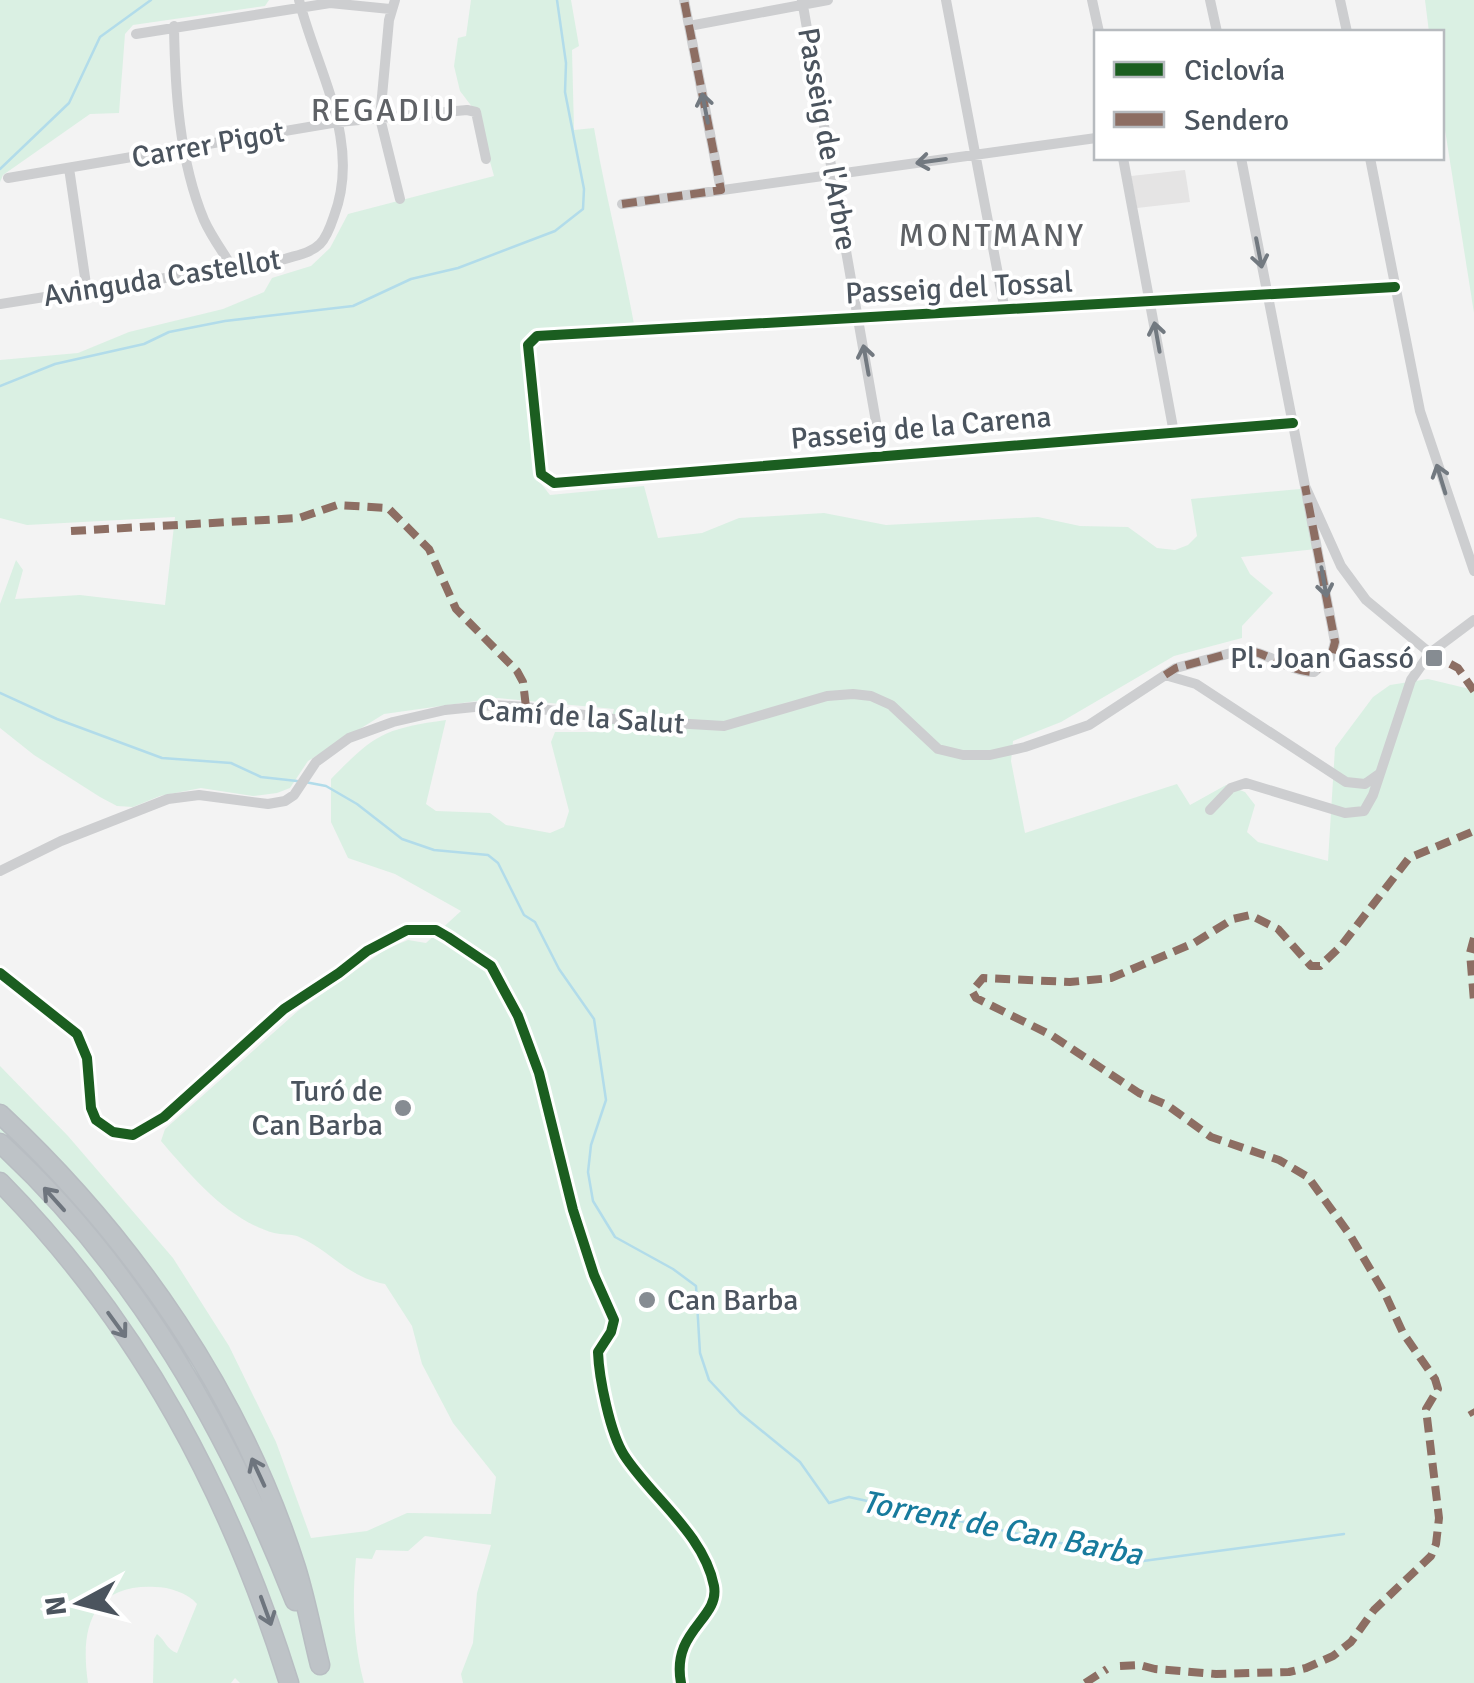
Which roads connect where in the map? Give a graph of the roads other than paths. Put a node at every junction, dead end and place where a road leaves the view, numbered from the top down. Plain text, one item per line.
1 (684, 0) edge
2 (828, 0) edge
3 (946, 0) edge
4 (1092, 0) edge
5 (1210, 0) edge
6 (1340, 0) edge
7 (802, 2) edge
8 (301, 3) edge
9 (393, 4) edge
10 (174, 26) junction
11 (689, 26) junction
12 (1098, 30) edge
13 (1216, 30) edge
14 (1346, 30) edge
15 (136, 34) dead end
16 (380, 118) junction
17 (338, 122) junction
18 (1094, 138) edge
19 (185, 150) junction
20 (976, 155) junction
21 (486, 158) dead end
22 (1122, 160) edge
23 (1241, 160) edge
24 (1370, 160) edge
25 (69, 168) junction
26 (833, 174) junction
27 (8, 178) dead end
28 (720, 190) junction
29 (400, 199) dead end
30 (622, 204) dead end
31 (232, 267) junction
32 (1395, 288) junction
33 (86, 290) junction
34 (1267, 294) junction
35 (1151, 302) junction
36 (0, 304) edge
37 (1004, 311) junction
38 (859, 318) junction
39 (1293, 423) junction
40 (1174, 433) junction
41 (882, 456) junction
42 (554, 483) joint
43 (1305, 486) junction
44 (1474, 571) edge
45 (1474, 620) edge
46 (1430, 653) junction
47 (1165, 675) junction
48 (1380, 774) junction
49 (1210, 810) dead end
50 (0, 871) edge
51 (0, 1114) edge
52 (0, 1143) edge
53 (0, 1182) edge
54 (322, 1674) edge
55 (290, 1683) edge

1 - 11 street
2 - 7 street
3 - 20 street
4 - 12 street
5 - 13 street
6 - 14 street
7 - 11 street
7 - 26 street, Passeig de l'Arbre
8 - 9 street
8 - 10 street
8 - 17 street
9 - 16 street
10 - 15 street
10 - 19 street
28 -> 11 street
16 - 17 street, Carrer Pigot
16 - 21 street, Carrer Pigot
16 - 29 street
17 - 19 street, Carrer Pigot
17 - 31 street, Avinguda Castellot
18 - 20 street
19 - 25 street, Carrer Pigot
19 - 31 street
20 -> 26 street
20 - 37 street
22 - 35 street
23 -> 34 street
24 - 32 street
25 - 27 street, Carrer Pigot
25 - 33 street
26 - 28 street
26 - 38 street, Passeig de l'Arbre
28 - 30 street
31 - 33 street, Avinguda Castellot
32 - 34 street, Passeig del Tossal
44 -> 32 street
33 - 36 street, Avinguda Castellot
34 - 35 street, Passeig del Tossal
34 - 39 street
35 - 37 street, Passeig del Tossal
40 -> 35 street
37 - 38 street, Passeig del Tossal
41 -> 38 street, Passeig de l'Arbre
38 - 42 street, Passeig del Tossal
39 - 40 street, Passeig de la Carena
39 - 43 street
40 - 41 street, Passeig de la Carena
41 - 42 street, Passeig de la Carena
43 - 46 street
43 -> 47 street, Camí de la Salut
45 - 46 street
46 - 48 street
47 - 48 street
47 - 50 street, Camí de la Salut
48 - 49 street
54 -> 51 highway
54 -> 52 highway
53 -> 55 highway

